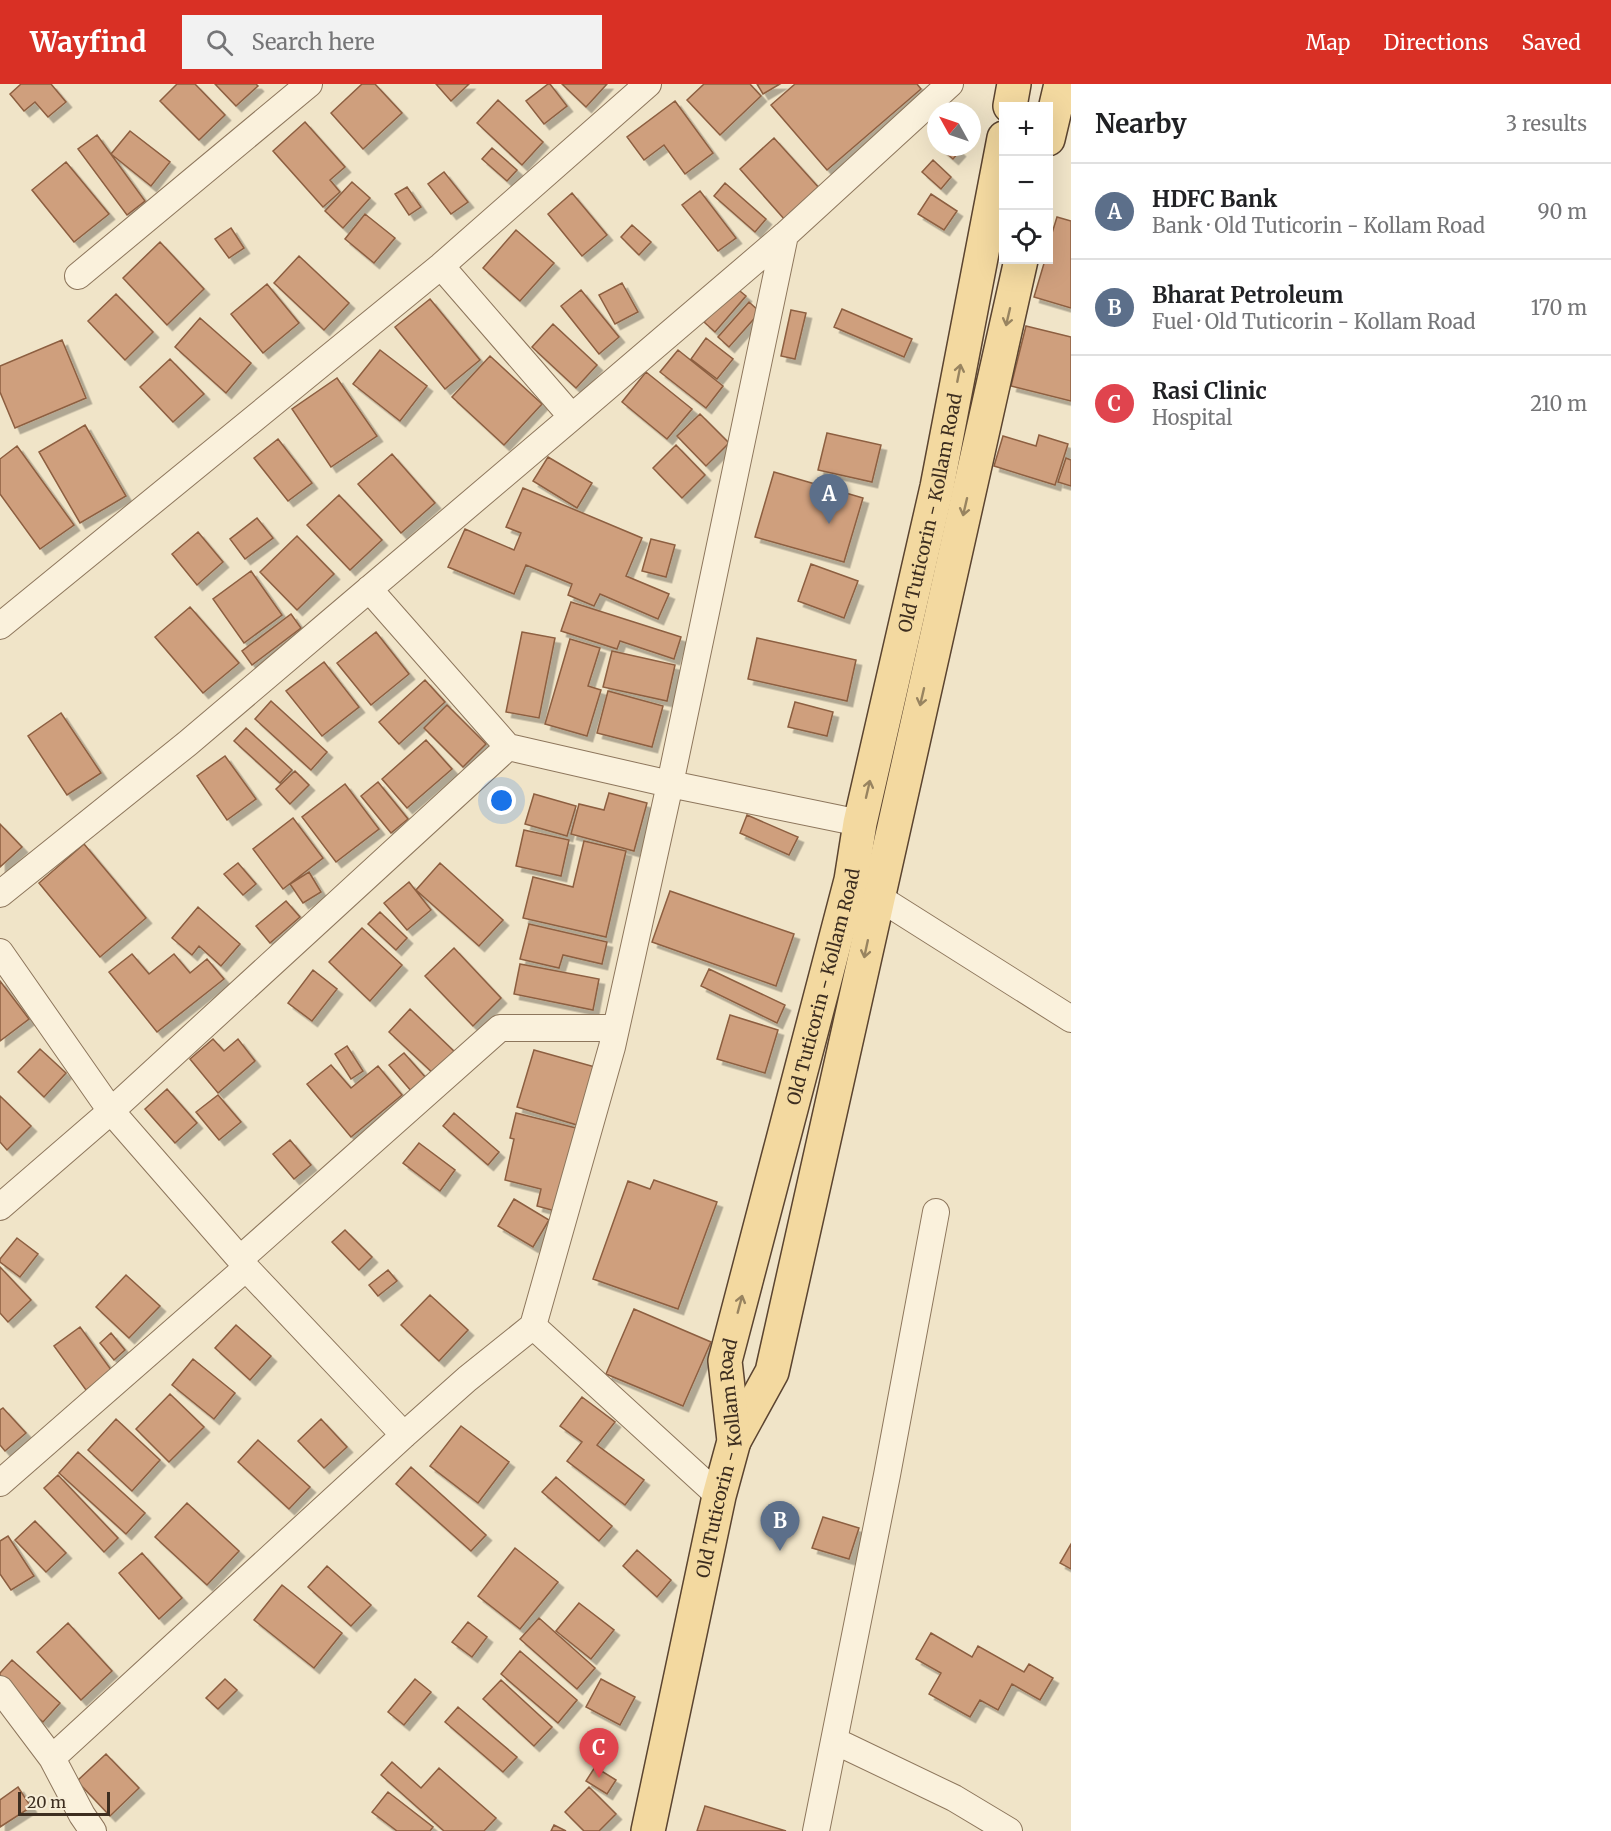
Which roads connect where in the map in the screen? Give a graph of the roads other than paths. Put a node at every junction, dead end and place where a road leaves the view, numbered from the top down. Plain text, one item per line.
1 (309, 84) edge
2 (648, 84) edge
3 (951, 84) edge
4 (1014, 84) edge
5 (1061, 84) edge
6 (1011, 102) edge
7 (1053, 118) edge
8 (1001, 156) edge
9 (785, 235) junction
10 (1020, 264) edge
11 (441, 266) junction
12 (78, 276) dead end
13 (572, 417) junction
14 (369, 589) junction
15 (0, 626) edge
16 (508, 747) junction
17 (670, 784) junction
18 (860, 824) junction
19 (0, 894) edge
20 (878, 897) junction
21 (0, 952) edge
22 (1071, 1019) edge
23 (616, 1028) junction
24 (111, 1111) junction
25 (0, 1207) edge
26 (936, 1212) dead end
27 (243, 1263) junction
28 (533, 1326) junction
29 (404, 1436) junction
30 (734, 1441) junction
31 (0, 1483) edge
32 (719, 1496) junction
33 (0, 1689) edge
34 (835, 1741) junction
35 (52, 1758) junction
36 (93, 1831) edge
37 (648, 1831) edge
38 (816, 1831) edge
39 (1009, 1831) edge

1 - 12 street
2 - 11 street
3 - 9 street
4 - 6 main road
5 - 7 main road
18 -> 8 main road, Old Tuticorin - Kollam Road
9 - 13 street
9 - 17 street
10 -> 20 main road
11 - 13 street
11 - 15 street
13 - 14 street
14 - 16 street
14 - 19 street
16 - 17 street
16 - 24 street
17 - 18 street
17 - 23 street
30 -> 18 main road, Old Tuticorin - Kollam Road
20 - 22 street
20 -> 30 main road
21 - 24 street
23 - 27 street
23 - 28 street
24 - 25 street
24 - 27 street
26 - 34 street
27 - 29 street
27 - 31 street
28 - 29 street
28 - 32 street
29 - 35 street
30 - 32 main road, Old Tuticorin - Kollam Road
32 - 37 main road, Old Tuticorin - Kollam Road
33 - 35 street
34 - 38 street
34 - 39 street
35 - 36 street

